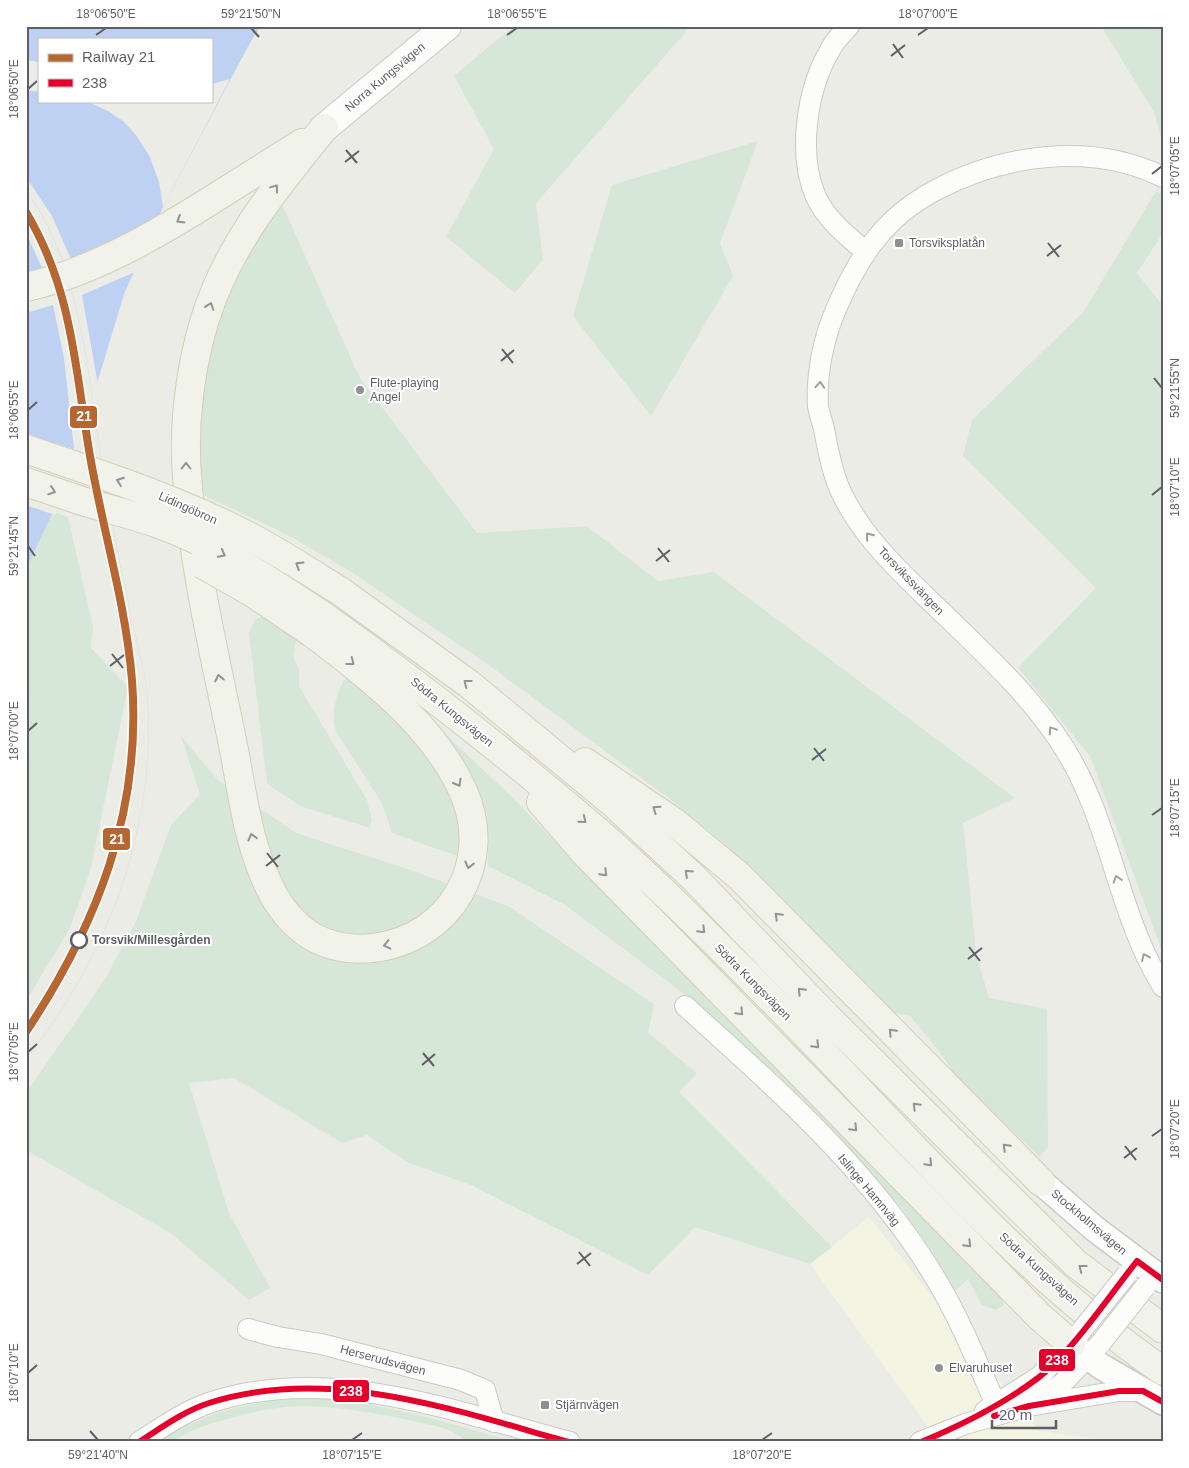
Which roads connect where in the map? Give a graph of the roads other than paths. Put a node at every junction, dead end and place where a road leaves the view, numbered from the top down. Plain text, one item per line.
1 (446, 26) edge
2 (849, 26) edge
3 (324, 128) junction
4 (1163, 177) edge
5 (865, 250) junction
6 (26, 287) edge
7 (26, 448) edge
8 (26, 482) edge
9 (318, 624) junction
10 (505, 714) junction
11 (491, 744) junction
12 (1163, 987) edge
13 (685, 1006) dead end
14 (1041, 1182) joint
15 (1145, 1275) edge
16 (248, 1329) dead end
17 (1163, 1329) edge
18 (1086, 1344) junction
19 (1163, 1371) edge
20 (1153, 1397) edge
21 (1029, 1406) junction
22 (998, 1409) junction
23 (494, 1422) junction
24 (139, 1442) edge
25 (570, 1442) edge
26 (920, 1442) edge

1 - 3 main road, Norra Kungsvägen
2 - 5 street
3 -> 6 main road, bridge
9 -> 3 main road, bridge
4 - 5 street, Torsvikssvängen
12 -> 5 street, Torsvikssvängen
10 -> 7 main road, Lidingöbron, bridge
8 -> 9 main road, bridge
9 - 11 main road, Södra Kungsvägen
14 -> 10 main road
17 -> 10 main road
11 -> 18 main road
11 -> 19 main road, Södra Kungsvägen
13 - 22 street, Islinge Hamnväg
14 - 15 street, Stockholmsvägen
15 - 18 street, bridge
16 - 23 street, Herserudsvägen
18 - 20 street
18 - 21 street
18 - 22 street
20 - 21 street
21 - 22 street
22 - 26 street
23 - 24 street
23 - 25 street

